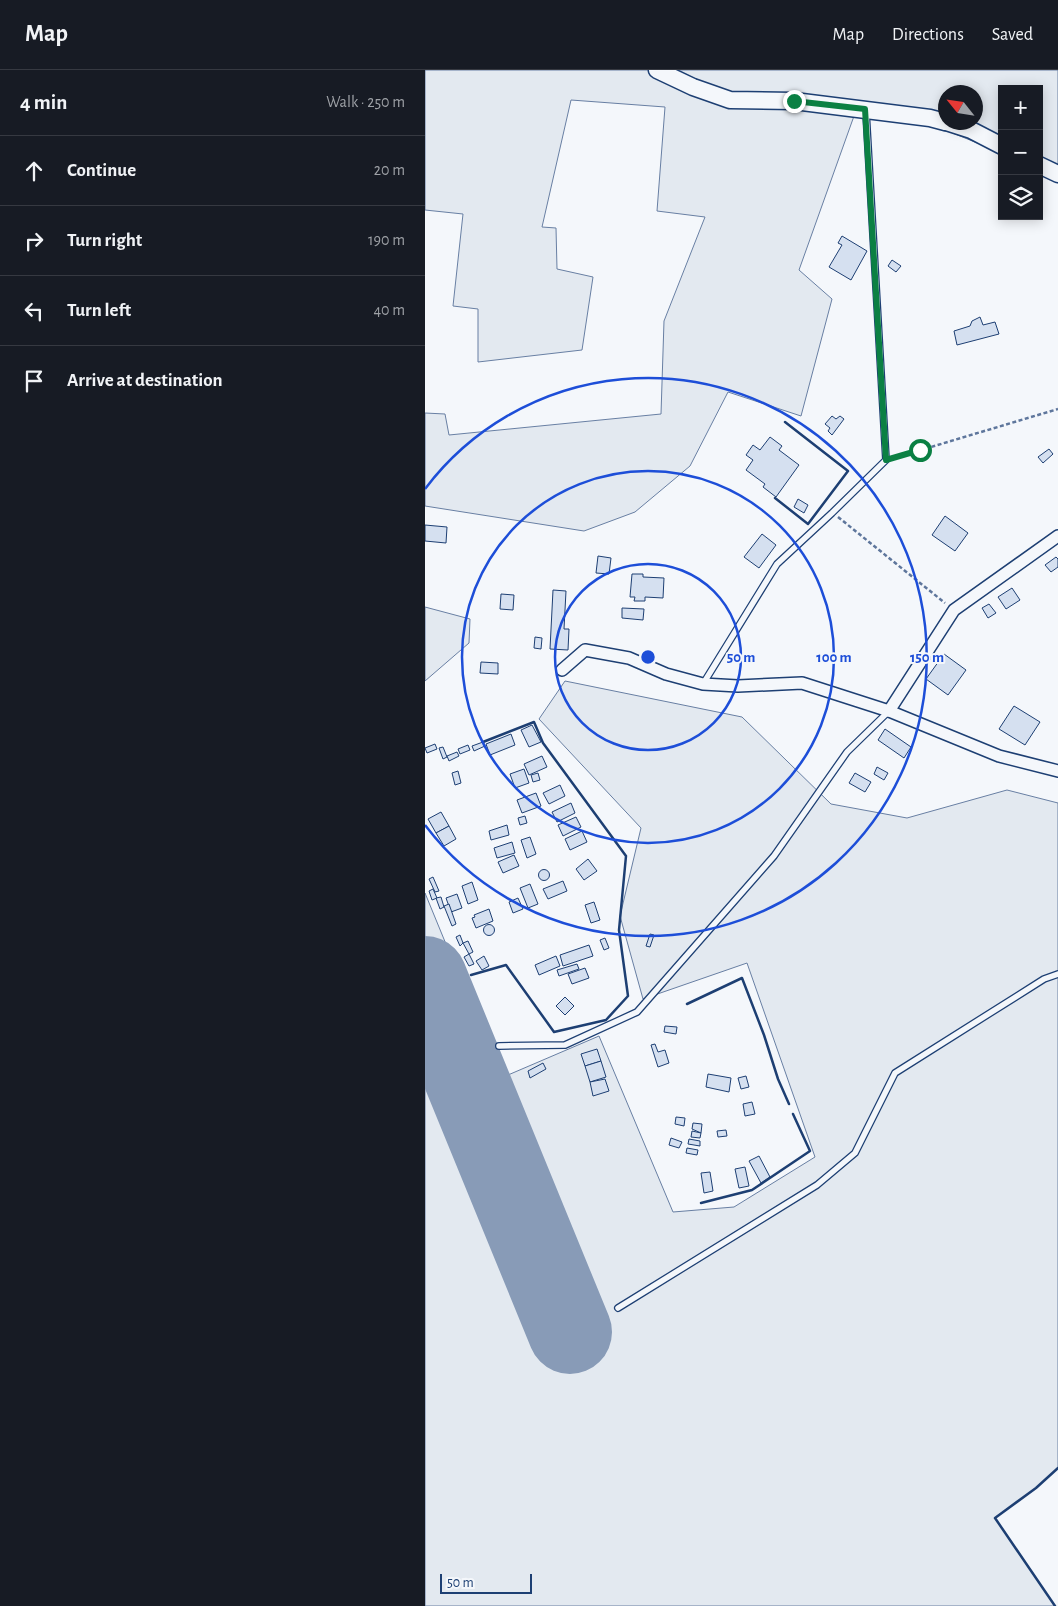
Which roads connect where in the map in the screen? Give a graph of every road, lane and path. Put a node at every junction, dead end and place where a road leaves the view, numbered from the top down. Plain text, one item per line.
1 (657, 70) edge
2 (865, 109) junction
3 (938, 120) edge
4 (971, 130) edge
5 (998, 144) edge
6 (1043, 167) edge
7 (1058, 174) edge
8 (1058, 409) edge
9 (886, 460) junction
10 (832, 513) junction
11 (1058, 536) edge
12 (954, 610) junction
13 (562, 670) dead end
14 (703, 684) junction
15 (889, 711) junction
16 (1058, 772) edge
17 (1058, 974) edge
18 (499, 1046) dead end
19 (617, 1308) dead end

1 - 2 street
2 - 3 street
2 - 9 lane
4 - 5 street
6 - 7 street
8 - 9 path
9 - 10 lane
10 - 12 path
10 - 14 lane
11 - 12 street
12 - 15 street
13 - 14 street
14 - 15 street
15 - 16 street
15 - 18 lane
17 - 19 lane

